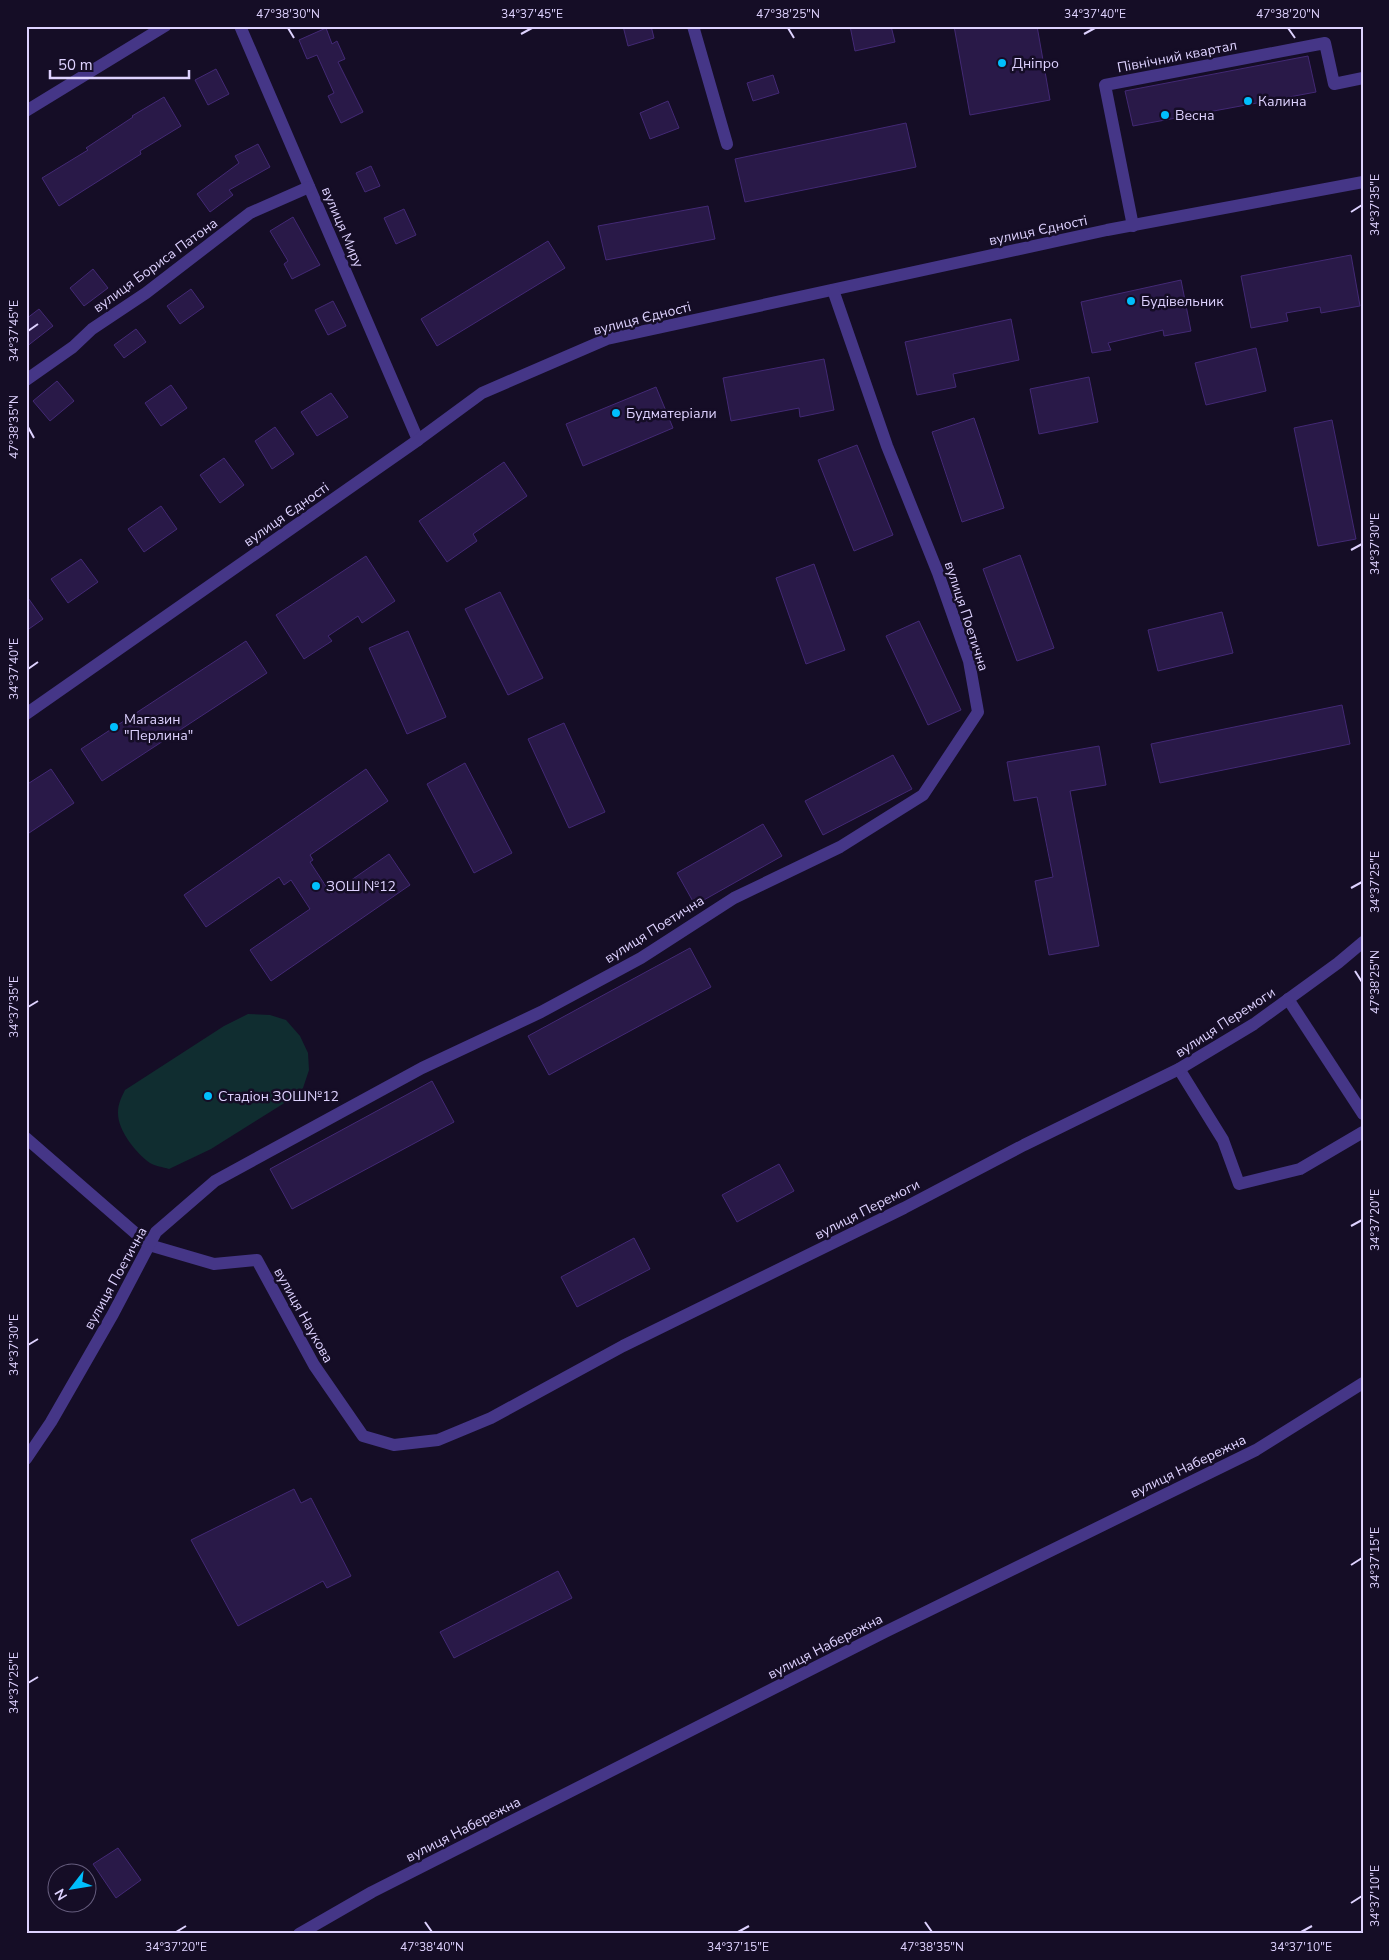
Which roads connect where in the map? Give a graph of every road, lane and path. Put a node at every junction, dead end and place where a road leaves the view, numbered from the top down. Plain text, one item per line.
1 (164, 26) edge
2 (240, 26) edge
3 (693, 26) edge
4 (1363, 78) edge
5 (26, 111) edge
6 (727, 144) dead end
7 (1363, 182) edge
8 (309, 187) junction
9 (1133, 226) junction
10 (833, 290) junction
11 (26, 380) edge
12 (418, 440) junction
13 (26, 714) edge
14 (1363, 942) edge
15 (1288, 999) junction
16 (1179, 1069) junction
17 (1363, 1114) edge
18 (1363, 1132) edge
19 (26, 1138) edge
20 (149, 1244) junction
21 (1363, 1383) edge
22 (362, 1436) joint
23 (26, 1459) edge
24 (299, 1934) edge

1 - 5 street
2 - 8 street, вулиця Миру
3 - 6 street
4 - 9 street, Північний квартал
7 - 9 street, вулиця Єдності
8 - 11 street, вулиця Бориса Патона
8 - 12 street, вулиця Миру
9 - 10 street, вулиця Єдності
10 - 12 street, вулиця Єдності
10 - 20 street, вулиця Поетична
12 - 13 street, вулиця Єдності
14 - 15 street, вулиця Перемоги
15 - 16 street, вулиця Перемоги
15 - 17 street
16 - 18 street
16 - 22 street, вулиця Перемоги
19 - 20 street, вулиця Наукова
20 - 22 street, вулиця Наукова
20 - 23 street, вулиця Поетична
21 - 24 street, вулиця Набережна

